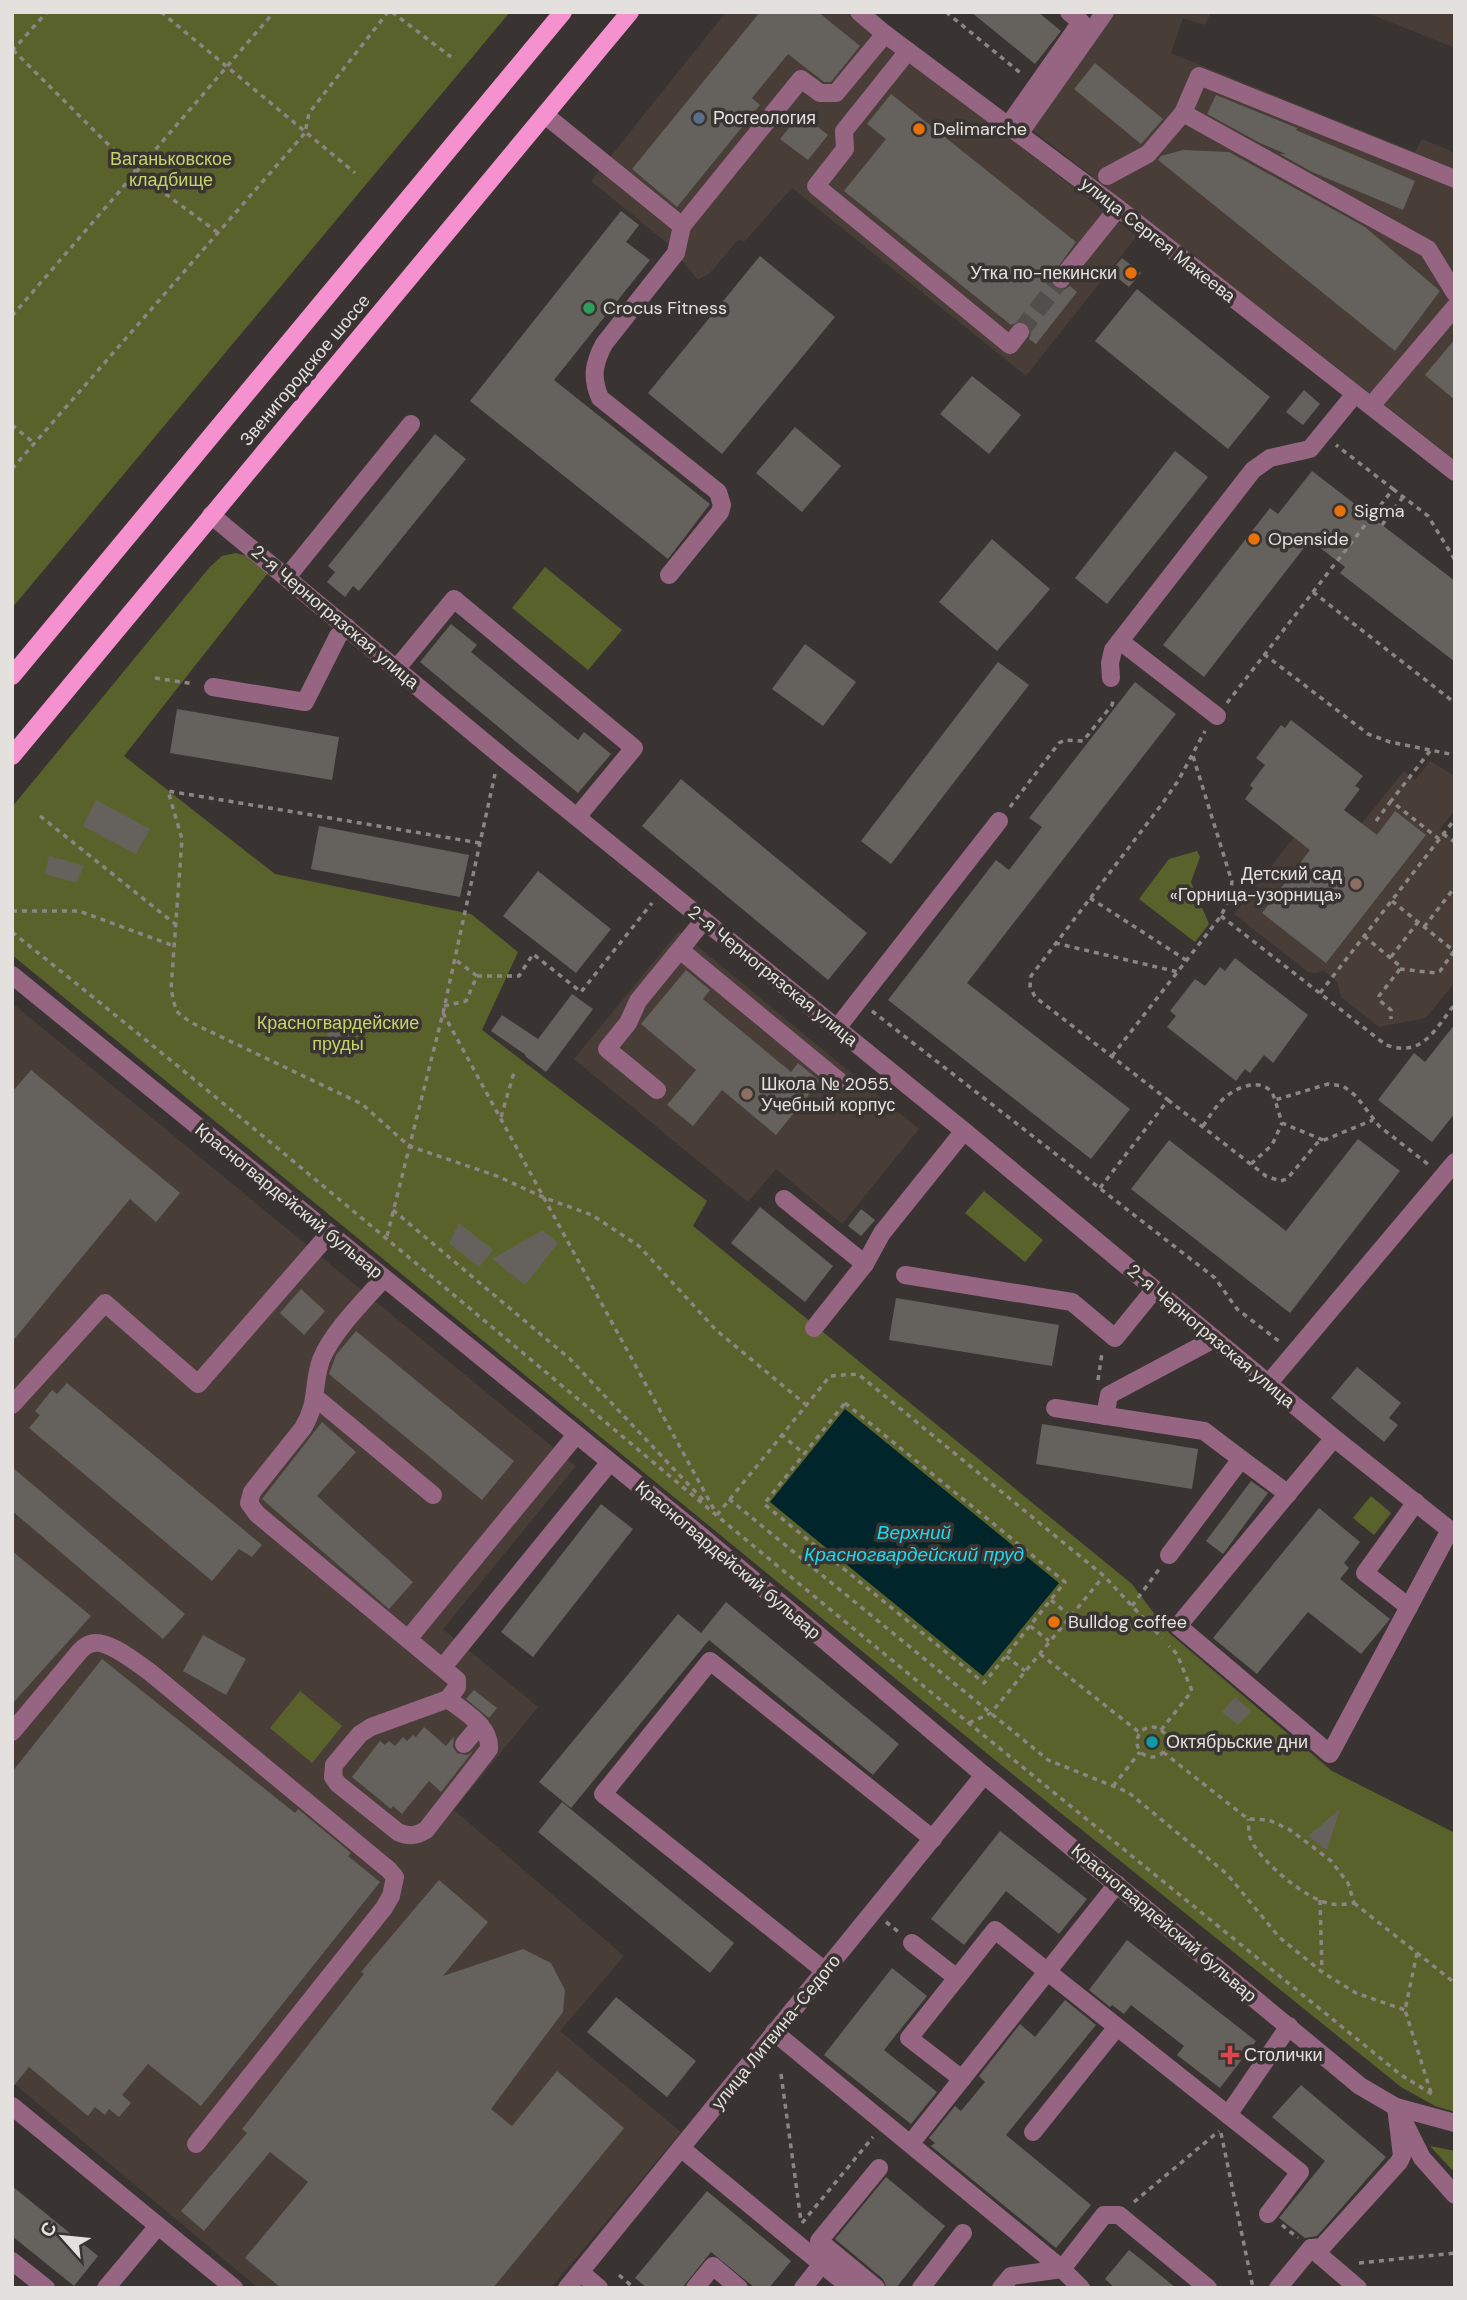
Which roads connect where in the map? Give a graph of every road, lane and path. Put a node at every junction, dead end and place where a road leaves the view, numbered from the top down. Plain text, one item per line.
1 (47, 12) edge
2 (161, 12) edge
3 (274, 12) edge
4 (390, 12) edge
5 (563, 12) edge
6 (630, 12) edge
7 (859, 12) edge
8 (946, 12) edge
9 (1069, 12) edge
10 (1105, 12) edge
11 (885, 34) junction
12 (13, 50) edge
13 (908, 51) junction
14 (451, 57) dead end
15 (228, 67) junction
16 (1036, 86) junction
17 (1183, 113) junction
18 (545, 115) junction
19 (1014, 130) junction
20 (305, 133) junction
21 (136, 172) junction
22 (355, 173) dead end
23 (1107, 176) dead end
24 (1455, 179) edge
25 (1118, 208) junction
26 (682, 226) junction
27 (218, 233) junction
28 (1061, 279) tunnel mouth
29 (1455, 293) edge
30 (1455, 307) edge
31 (12, 316) edge
32 (1020, 332) dead end
33 (1355, 394) junction
34 (1371, 406) junction
35 (411, 424) dead end
36 (12, 425) edge
37 (1323, 435) junction
38 (34, 443) junction
39 (12, 469) edge
40 (1455, 472) edge
41 (1393, 489) junction
42 (1403, 496) junction
43 (211, 515) junction
44 (1382, 525) dead end
45 (1455, 561) edge
46 (669, 575) dead end
47 (287, 577) junction
48 (1312, 592) junction
49 (346, 626) junction
50 (1120, 640) junction
51 (1264, 654) junction
52 (397, 668) junction
53 (12, 676) edge
54 (155, 678) dead end
55 (1111, 678) joint
56 (213, 688) joint
57 (1455, 703) edge
58 (1217, 716) junction
59 (1430, 751) junction
60 (1192, 754) junction
61 (500, 755) junction
62 (1455, 755) edge
63 (12, 756) edge
64 (1391, 801) junction
65 (1003, 815) joint
66 (40, 816) dead end
67 (577, 817) junction
68 (1455, 819) edge
69 (1376, 821) dead end
70 (1443, 834) junction
71 (1439, 839) junction
72 (1455, 842) edge
73 (480, 843) junction
74 (1455, 887) edge
75 (1090, 898) junction
76 (655, 899) dead end
77 (1391, 901) junction
78 (12, 911) edge
79 (1221, 916) junction
80 (704, 920) junction
81 (1418, 922) junction
82 (176, 925) junction
83 (1424, 927) junction
84 (12, 932) edge
85 (1364, 936) junction
86 (1055, 943) junction
87 (174, 946) junction
88 (1454, 947) edge
89 (680, 950) junction
90 (1391, 957) junction
91 (1186, 960) junction
92 (457, 961) dead end
93 (1400, 969) junction
94 (1178, 972) junction
95 (12, 975) edge
96 (477, 976) junction
97 (1320, 993) junction
98 (859, 1001) junction
99 (1455, 1004) edge
100 (444, 1006) junction
101 (443, 1013) junction
102 (1391, 1018) dead end
103 (837, 1028) junction
104 (1112, 1056) junction
105 (516, 1069) dead end
106 (839, 1081) dead end
107 (657, 1090) dead end
108 (1168, 1100) junction
109 (1275, 1100) junction
110 (500, 1118) junction
111 (1373, 1120) junction
112 (1282, 1123) junction
113 (1202, 1127) junction
114 (964, 1131) junction
115 (1324, 1140) junction
116 (409, 1146) junction
117 (1251, 1164) junction
118 (1449, 1169) edge
119 (1100, 1188) junction
120 (545, 1198) junction
121 (784, 1199) dead end
122 (393, 1210) junction
123 (330, 1234) junction
124 (387, 1237) junction
125 (865, 1264) junction
126 (905, 1275) dead end
127 (384, 1278) junction
128 (1154, 1290) junction
129 (814, 1328) dead end
130 (1115, 1338) junction
131 (1214, 1339) junction
132 (1281, 1343) dead end
133 (1268, 1384) junction
134 (316, 1398) junction
135 (805, 1404) junction
136 (12, 1405) edge
137 (1055, 1408) dead end
138 (1099, 1415) junction
139 (576, 1434) junction
140 (780, 1434) junction
141 (1334, 1438) junction
142 (804, 1454) junction
143 (1241, 1459) junction
144 (610, 1462) junction
145 (433, 1494) dead end
146 (1288, 1494) junction
147 (730, 1499) junction
148 (1416, 1502) junction
149 (717, 1515) junction
150 (1169, 1555) joint
151 (1104, 1576) junction
152 (1051, 1600) junction
153 (1132, 1606) junction
154 (1409, 1607) junction
155 (1070, 1616) junction
156 (1030, 1626) junction
157 (408, 1639) junction
158 (1049, 1641) junction
159 (1040, 1654) junction
160 (1006, 1656) junction
161 (443, 1667) junction
162 (1025, 1671) junction
163 (448, 1699) junction
164 (991, 1713) junction
165 (969, 1723) junction
166 (480, 1725) junction
167 (1161, 1730) junction
168 (12, 1732) edge
169 (1140, 1733) junction
170 (464, 1744) dead end
171 (1140, 1752) junction
172 (1164, 1752) junction
173 (984, 1775) junction
174 (1113, 1786) junction
175 (1248, 1819) junction
176 (933, 1839) junction
177 (1117, 1884) junction
178 (1320, 1900) junction
179 (1354, 1903) junction
180 (874, 1913) junction
181 (912, 1943) joint
182 (1417, 1953) junction
183 (825, 1971) junction
184 (1047, 1972) junction
185 (1322, 1972) junction
186 (957, 1978) junction
187 (1455, 1983) edge
188 (1405, 2010) junction
189 (1116, 2026) junction
190 (1289, 2026) junction
191 (774, 2032) junction
192 (781, 2074) dead end
193 (962, 2079) junction
194 (1433, 2096) junction
195 (1444, 2099) dead end
196 (12, 2106) edge
197 (1396, 2107) junction
198 (1436, 2108) dead end
199 (1226, 2120) junction
200 (886, 2122) junction
201 (1455, 2123) edge
202 (1033, 2132) dead end
203 (911, 2143) junction
204 (196, 2144) dead end
205 (682, 2149) junction
206 (879, 2168) dead end
207 (1455, 2195) edge
208 (1268, 2214) joint
209 (1119, 2215) junction
210 (158, 2226) junction
211 (796, 2231) junction
212 (963, 2233) dead end
213 (1311, 2248) junction
214 (1455, 2253) edge
215 (12, 2261) edge
216 (822, 2264) junction
217 (1332, 2267) junction
218 (1062, 2269) junction
219 (580, 2272) junction
220 (619, 2275) dead end
221 (46, 2288) edge
222 (106, 2288) edge
223 (234, 2288) edge
224 (567, 2288) edge
225 (599, 2288) edge
226 (634, 2288) edge
227 (695, 2288) edge
228 (739, 2288) edge
229 (803, 2288) edge
230 (851, 2288) edge
231 (876, 2288) edge
232 (920, 2288) edge
233 (1001, 2288) edge
234 (1081, 2288) edge
235 (1208, 2288) edge
236 (1253, 2288) edge
237 (1278, 2288) edge
238 (1358, 2288) edge

1 - 12 path
2 - 15 path
3 - 15 path
4 - 14 path
4 - 20 path
5 - 53 main road, Звенигородское шоссе
6 - 18 main road, Звенигородское шоссе
7 - 11 street, улица Сергея Макеева
8 - 16 path
9 - 16 street
10 - 19 street
11 - 13 street, улица Сергея Макеева
11 - 26 street
12 - 21 path
13 - 19 street, улица Сергея Макеева
13 - 32 street
15 - 20 path
15 - 21 path
16 - 19 street
17 - 23 street
17 - 24 street
17 - 29 street
18 - 26 street
18 - 43 main road, Звенигородское шоссе
19 - 25 street, улица Сергея Макеева
20 - 22 path
20 - 27 path
21 - 27 path
21 - 31 path
25 - 28 street
25 - 33 street, улица Сергея Макеева
26 - 46 street
27 - 38 path
30 - 34 street
33 - 34 street, улица Сергея Макеева
33 - 37 street
34 - 40 street, улица Сергея Макеева
35 - 47 street
36 - 38 path
37 - 41 path
37 - 50 street
38 - 39 path
41 - 42 path
41 - 48 path
42 - 44 path
42 - 45 path
43 - 47 street, 2-я Черногрязская улица
43 - 63 main road, Звенигородское шоссе
47 - 49 street, 2-я Черногрязская улица
48 - 51 path
48 - 57 path
49 - 52 street, 2-я Черногрязская улица
49 - 56 street
50 - 55 street
50 - 58 street
51 - 58 path
51 - 59 path
52 - 61 street, 2-я Черногрязская улица
52 - 67 street
54 - 56 path
55 - 65 path
58 - 60 path
59 - 62 path
59 - 64 path
60 - 75 path
60 - 79 path
61 - 67 street, 2-я Черногрязская улица
61 - 73 path
64 - 69 path
64 - 71 path
65 - 98 street
66 - 82 path
67 - 80 street, 2-я Черногрязская улица
68 - 70 path
70 - 71 path
70 - 72 path
71 - 77 path
73 - 82 path
73 - 100 path
74 - 83 path
75 - 86 path
75 - 91 path
76 - 96 path
77 - 81 path
77 - 85 path
78 - 87 path
79 - 91 path
79 - 97 path
80 - 89 street
80 - 103 street, 2-я Черногрязская улица
81 - 83 path
81 - 90 path
82 - 87 path
83 - 88 path
84 - 124 path
85 - 90 path
85 - 97 path
86 - 94 path
86 - 104 path
87 - 116 path
88 - 93 path
89 - 106 street
89 - 107 street
90 - 93 path
91 - 94 path
92 - 96 path
93 - 102 path
94 - 104 path
95 - 123 street, Красногвардейский бульвар
96 - 100 path
97 - 99 path
98 - 103 street
98 - 119 path
100 - 101 path
101 - 110 path
101 - 116 path
103 - 114 street, 2-я Черногрязская улица
104 - 108 path
105 - 110 path
108 - 113 path
108 - 119 path
109 - 111 path
109 - 112 path
109 - 113 path
110 - 120 path
111 - 115 path
111 - 118 path
112 - 115 path
112 - 117 path
113 - 117 path
114 - 125 street
114 - 128 street, 2-я Черногрязская улица
115 - 117 path
116 - 120 path
116 - 122 path
118 - 133 street
119 - 132 path
120 - 135 path
120 - 149 path
121 - 125 street
122 - 124 path
122 - 149 path
123 - 127 street, Красногвардейский бульвар
123 - 136 street
124 - 149 path
125 - 129 street
126 - 130 street
127 - 134 street
127 - 139 street, Красногвардейский бульвар
128 - 130 street
128 - 131 street, 2-я Черногрязская улица
130 - 138 path
131 - 133 street, 2-я Черногрязская улица
131 - 138 street
133 - 141 street, 2-я Черногрязская улица
134 - 145 street
134 - 157 street
135 - 140 path
135 - 151 path
137 - 138 street
138 - 143 street
139 - 144 street, Красногвардейский бульвар
139 - 157 street
140 - 142 path
140 - 147 path
141 - 146 street
141 - 148 street, 2-я Черногрязская улица
142 - 152 path
142 - 160 path
143 - 146 street
143 - 150 street
144 - 161 street
144 - 173 street, Красногвардейский бульвар
146 - 154 street
147 - 149 path
147 - 164 path
148 - 154 street, 2-я Черногрязская улица
148 - 154 street
149 - 165 path
150 - 153 path
151 - 153 path
151 - 155 path
152 - 155 path
152 - 156 path
153 - 167 path
155 - 158 path
156 - 158 path
156 - 160 path
157 - 161 street
158 - 159 path
159 - 162 path
159 - 169 path
160 - 162 path
161 - 163 street
162 - 164 path
163 - 166 street
163 - 166 street
164 - 165 path
164 - 174 path
165 - 194 path
166 - 170 street
167 - 169 path
167 - 172 path
168 - 204 street
169 - 171 path
171 - 172 path
171 - 174 path
172 - 175 path
173 - 176 street, улица Литвина-Седого
173 - 177 street, Красногвардейский бульвар
174 - 185 path
175 - 178 path
175 - 179 path
176 - 180 street, улица Литвина-Седого
176 - 183 street
177 - 184 street
177 - 190 street, Красногвардейский бульвар
178 - 179 path
178 - 185 path
179 - 182 path
180 - 181 path
180 - 183 street, улица Литвина-Седого
181 - 186 street
182 - 187 path
182 - 188 path
183 - 191 street, улица Литвина-Седого
184 - 186 street
184 - 189 street
184 - 193 street
185 - 188 path
186 - 193 street
188 - 194 path
189 - 199 street
189 - 202 street
190 - 197 street, Красногвардейский бульвар
190 - 199 street
191 - 200 street
191 - 205 street, улица Литвина-Седого
192 - 211 path
193 - 203 street
194 - 195 path
194 - 198 path
196 - 210 street
197 - 201 street, Красногвардейский бульвар
197 - 207 street
197 - 213 street
199 - 208 street
199 - 209 path
199 - 236 path
200 - 203 street
200 - 211 path
203 - 218 street
205 - 211 street
205 - 219 street, улица Литвина-Седого
206 - 231 street
208 - 213 path
209 - 218 street
209 - 235 street
210 - 222 street
210 - 223 street
211 - 216 street
212 - 232 street
213 - 217 street
213 - 237 street
214 - 217 path
215 - 221 street
216 - 229 street
216 - 230 street
217 - 238 street
218 - 233 street
218 - 234 street
219 - 224 street, улица Литвина-Седого
219 - 225 street
220 - 226 path
227 - 228 street

